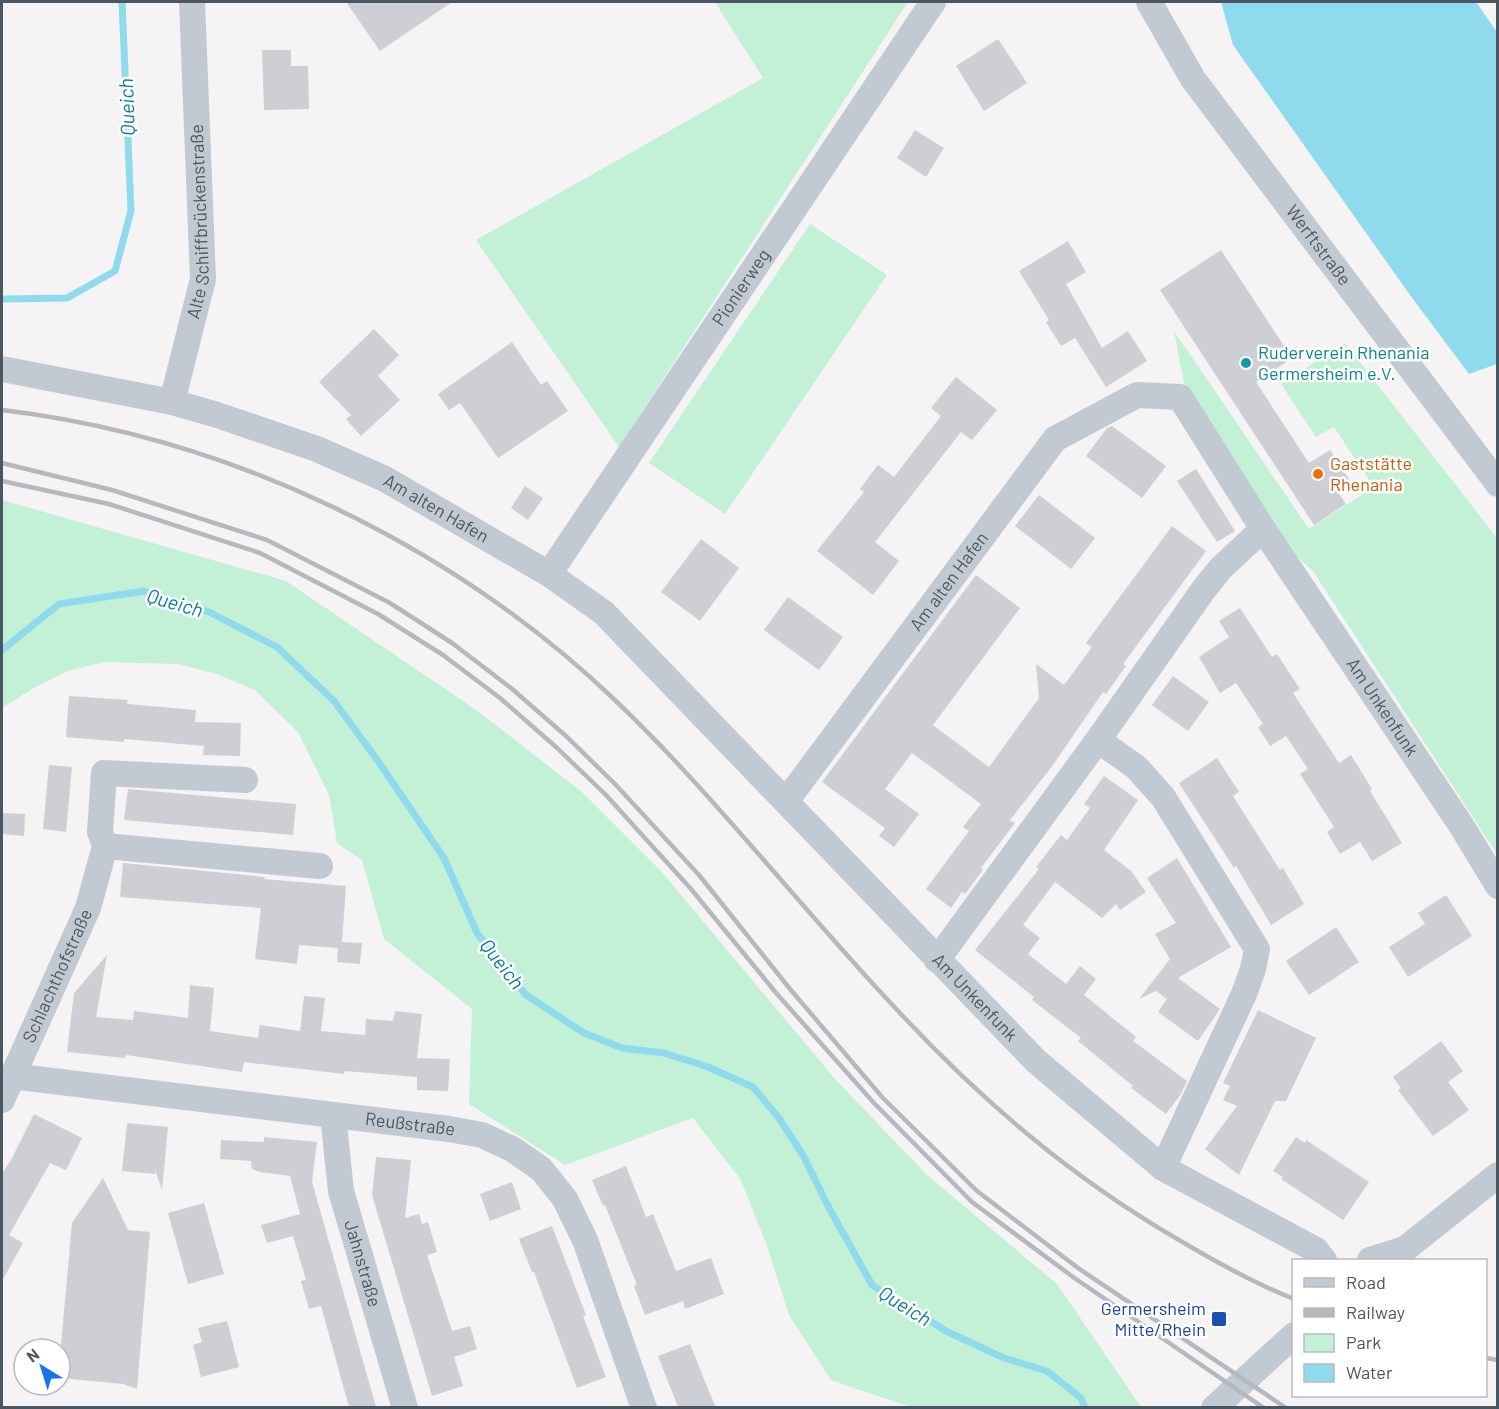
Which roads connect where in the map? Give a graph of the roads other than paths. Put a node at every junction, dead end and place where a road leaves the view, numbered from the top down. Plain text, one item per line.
1 (192, 2) edge
2 (933, 2) edge
3 (1149, 2) edge
4 (2, 369) edge
5 (1137, 395) joint
6 (172, 402) junction
7 (1497, 484) edge
8 (1263, 530) junction
9 (549, 574) junction
10 (1098, 740) junction
11 (245, 780) dead end
12 (787, 800) junction
13 (105, 846) junction
14 (320, 866) dead end
15 (1497, 886) edge
16 (937, 960) junction
17 (11, 1076) junction
18 (2, 1100) edge
19 (333, 1114) junction
20 (1163, 1168) junction
21 (1497, 1175) edge
22 (1323, 1259) edge
23 (1373, 1259) edge
24 (1292, 1336) edge
25 (405, 1407) edge
26 (644, 1407) edge
27 (1214, 1407) edge

1 - 6 street, Alte Schiffbrückenstraße
2 - 9 street, Pionierweg
3 - 7 street, Werftstraße
4 - 6 street, Am alten Hafen
5 - 8 street, Am Unkenfunk
5 - 12 street, Am alten Hafen
6 - 9 street, Am alten Hafen
8 - 10 street, Am Unkenfunk
8 - 15 street, Am Unkenfunk
9 - 12 street, Am alten Hafen
10 - 16 street, Am Unkenfunk
10 - 20 street
11 - 13 street, Schlachthofstraße
12 - 16 street, Am alten Hafen
13 - 14 street
13 - 17 street, Schlachthofstraße
16 - 20 street, Am Unkenfunk
17 - 18 street, Schlachthofstraße
17 - 19 street, Reußstraße
19 - 25 street, Jahnstraße
19 - 26 street, Reußstraße
20 - 22 street, Am Unkenfunk
21 - 23 street
24 - 27 street

